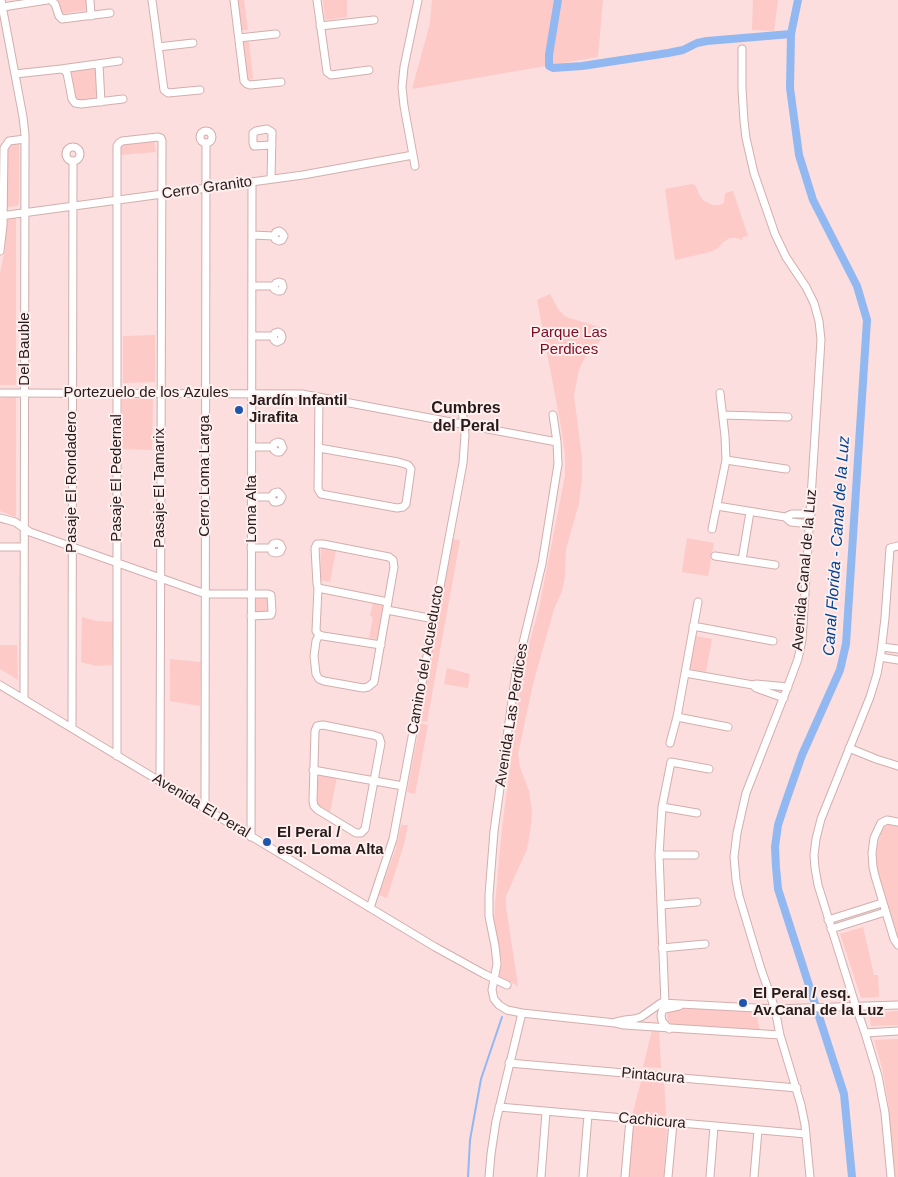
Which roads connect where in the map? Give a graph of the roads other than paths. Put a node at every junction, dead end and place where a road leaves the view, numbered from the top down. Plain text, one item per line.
1 (47, 0) edge
2 (51, 0) edge
3 (90, 0) edge
4 (154, 0) edge
5 (234, 0) edge
6 (317, 0) edge
7 (418, 0) edge
8 (2, 4) edge
9 (110, 13) dead end
10 (91, 16) junction
11 (374, 20) dead end
12 (320, 26) junction
13 (276, 34) dead end
14 (239, 38) junction
15 (193, 44) dead end
16 (158, 47) junction
17 (742, 49) dead end
18 (119, 61) dead end
19 (99, 64) junction
20 (62, 69) junction
21 (369, 70) dead end
22 (15, 74) junction
23 (281, 82) dead end
24 (200, 90) dead end
25 (123, 99) dead end
26 (101, 102) junction
27 (25, 139) junction
28 (138, 139) joint
29 (206, 143) dead end
30 (272, 145) dead end
31 (413, 155) junction
32 (73, 161) dead end
33 (416, 166) dead end
34 (271, 179) junction
35 (252, 182) junction
36 (206, 188) junction
37 (161, 194) junction
38 (117, 200) junction
39 (73, 206) junction
40 (25, 212) junction
41 (1, 216) edge
42 (252, 235) junction
43 (274, 236) dead end
44 (0, 250) edge
45 (252, 286) junction
46 (274, 286) dead end
47 (252, 336) junction
48 (273, 336) dead end
49 (0, 393) edge
50 (24, 393) junction
51 (73, 393) junction
52 (117, 393) junction
53 (160, 393) junction
54 (206, 393) junction
55 (252, 393) junction
56 (720, 393) dead end
57 (318, 397) junction
58 (462, 409) dead end
59 (553, 415) dead end
60 (723, 415) junction
61 (788, 417) dead end
62 (464, 424) junction
63 (557, 442) junction
64 (252, 446) junction
65 (273, 447) dead end
66 (319, 448) junction
67 (726, 460) junction
68 (786, 469) dead end
69 (252, 497) junction
70 (282, 498) dead end
71 (717, 506) junction
72 (750, 512) junction
73 (810, 514) junction
74 (785, 517) junction
75 (0, 518) edge
76 (810, 524) junction
77 (24, 528) junction
78 (712, 529) dead end
79 (898, 546) edge
80 (0, 547) edge
81 (24, 547) junction
82 (72, 547) junction
83 (252, 548) junction
84 (271, 548) dead end
85 (715, 556) dead end
86 (742, 560) junction
87 (117, 562) junction
88 (775, 565) dead end
89 (160, 578) junction
90 (318, 588) junction
91 (205, 593) junction
92 (251, 594) junction
93 (388, 602) junction
94 (698, 602) dead end
95 (387, 610) junction
96 (251, 616) junction
97 (434, 619) junction
98 (693, 626) junction
99 (319, 635) junction
100 (773, 641) dead end
101 (380, 645) junction
102 (882, 647) junction
103 (898, 649) edge
104 (880, 658) junction
105 (898, 660) edge
106 (685, 673) junction
107 (0, 685) edge
108 (753, 685) junction
109 (788, 687) junction
110 (784, 698) junction
111 (24, 700) junction
112 (677, 717) junction
113 (72, 728) junction
114 (728, 728) dead end
115 (670, 743) dead end
116 (849, 748) junction
117 (117, 756) junction
118 (898, 766) edge
119 (709, 769) dead end
120 (314, 770) junction
121 (374, 780) junction
122 (160, 782) junction
123 (403, 786) junction
124 (662, 807) junction
125 (205, 808) junction
126 (697, 813) dead end
127 (898, 822) edge
128 (251, 837) junction
129 (659, 856) junction
130 (695, 856) dead end
131 (697, 902) dead end
132 (882, 902) junction
133 (660, 904) junction
134 (370, 908) junction
135 (885, 912) junction
136 (828, 920) junction
137 (831, 929) junction
138 (705, 944) dead end
139 (898, 945) edge
140 (662, 948) junction
141 (494, 983) junction
142 (507, 984) dead end
143 (665, 1003) junction
144 (682, 1004) junction
145 (898, 1005) edge
146 (856, 1007) junction
147 (774, 1009) junction
148 (522, 1013) junction
149 (615, 1023) junction
150 (669, 1029) junction
151 (898, 1031) edge
152 (865, 1033) junction
153 (780, 1035) junction
154 (509, 1063) junction
155 (797, 1088) junction
156 (498, 1108) junction
157 (546, 1112) junction
158 (588, 1115) junction
159 (630, 1119) junction
160 (672, 1123) junction
161 (714, 1126) junction
162 (758, 1130) junction
163 (806, 1134) junction
164 (489, 1177) edge
165 (540, 1177) edge
166 (583, 1177) edge
167 (625, 1177) edge
168 (668, 1177) edge
169 (710, 1177) edge
170 (754, 1177) edge
171 (810, 1177) edge
172 (891, 1177) edge

1 - 8 street
2 - 10 street
3 - 10 street
4 - 16 street
5 - 14 street
6 - 12 street
7 - 31 street
8 - 22 street, Del Bauble
9 - 10 street
11 - 12 street
12 - 21 street
13 - 14 street
14 - 23 street
15 - 16 street
16 - 24 street
17 - 73 street, Avenida Canal de la Luz
18 - 19 street
19 - 20 street
19 - 26 street
20 - 22 street
20 - 26 street
22 - 27 street, Del Bauble
25 - 26 street
27 - 40 street, Del Bauble
27 - 41 street
28 - 37 street, Pasaje El Tamarix
28 - 38 street, Pasaje El Pedernal
29 - 36 street, Cerro Loma Larga
30 - 34 street
31 - 33 street
31 - 34 street, Cerro Granito
32 - 39 street, Pasaje El Rondadero
34 - 35 street, Cerro Granito
35 - 36 street, Cerro Granito
35 - 42 street, Loma Alta
36 - 37 street, Cerro Granito
36 - 54 street, Cerro Loma Larga
37 - 38 street, Cerro Granito
37 - 53 street, Pasaje El Tamarix
38 - 39 street, Cerro Granito
38 - 52 street, Pasaje El Pedernal
39 - 40 street, Cerro Granito
39 - 51 street, Pasaje El Rondadero
40 - 41 street, Cerro Granito
40 - 50 street, Del Bauble
41 - 44 street
42 - 43 street
42 - 45 street, Loma Alta
45 - 46 street
45 - 47 street, Loma Alta
47 - 48 street
47 - 55 street, Loma Alta
49 - 50 street, Portezuelo de los Azules
50 - 51 street, Portezuelo de los Azules
50 - 77 street, Del Bauble
51 - 52 street, Portezuelo de los Azules
51 - 82 street, Pasaje El Rondadero
52 - 53 street, Portezuelo de los Azules
52 - 87 street, Pasaje El Pedernal
53 - 54 street, Portezuelo de los Azules
53 - 89 street, Pasaje El Tamarix
54 - 55 street, Portezuelo de los Azules
54 - 91 street, Cerro Loma Larga
55 - 57 street, Portezuelo de los Azules
55 - 64 street, Loma Alta
56 - 60 street
57 - 62 street, Portezuelo de los Azules
57 - 66 street
58 - 62 street, Camino del Acueducto
59 - 63 street, Avenida Las Perdices
60 - 61 street
60 - 67 street
62 - 63 street, Portezuelo de los Azules
62 - 97 street, Camino del Acueducto
63 - 141 street, Avenida Las Perdices
64 - 65 street
64 - 69 street, Loma Alta
66 - 66 street
67 - 68 street
67 - 71 street
69 - 70 street
69 - 83 street, Loma Alta
71 - 72 street
71 - 78 street
72 - 74 street
72 - 86 street
73 - 74 street
73 - 76 street, Avenida Canal de la Luz
74 - 76 street
75 - 77 street
76 - 109 street, Avenida Canal de la Luz
77 - 81 street, Del Bauble
77 - 82 street
79 - 102 street
80 - 81 street
81 - 111 street, Del Bauble
82 - 87 street
82 - 113 street, Pasaje El Rondadero
83 - 84 street
83 - 92 street, Loma Alta
85 - 86 street
86 - 88 street
87 - 89 street
87 - 117 street, Pasaje El Pedernal
89 - 91 street
89 - 122 street, Pasaje El Tamarix
90 - 93 street
90 - 93 street
90 - 99 street
91 - 92 street
91 - 125 street, Cerro Loma Larga
92 - 96 street, Loma Alta
92 - 96 street
93 - 95 street
94 - 98 street
95 - 97 street
95 - 101 street
96 - 128 street, Loma Alta
97 - 123 street, Camino del Acueducto
98 - 100 street
98 - 106 street
99 - 101 street
99 - 101 street
102 - 103 street
102 - 104 street
104 - 105 street
104 - 116 street
106 - 108 street
106 - 112 street
107 - 111 street, Avenida El Peral
108 - 109 street
108 - 110 street
109 - 110 street, Avenida Canal de la Luz
110 - 147 street, Avenida Canal de la Luz
111 - 113 street, Avenida El Peral
112 - 114 street
112 - 115 street
113 - 117 street, Avenida El Peral
116 - 118 street
116 - 136 street
117 - 122 street, Avenida El Peral
119 - 124 street
120 - 121 street
120 - 121 street
120 - 121 street
121 - 123 street
122 - 125 street, Avenida El Peral
123 - 134 street, Camino del Acueducto
124 - 126 street
124 - 129 street
125 - 128 street, Avenida El Peral
127 - 132 street
128 - 134 street, Avenida El Peral
129 - 130 street
129 - 133 street
131 - 133 street
132 - 135 street
132 - 136 street
133 - 140 street
134 - 141 street, Avenida El Peral
135 - 137 street
135 - 139 street
136 - 137 street
137 - 146 street
138 - 140 street
140 - 143 street
141 - 142 street, Avenida El Peral
141 - 148 street
143 - 144 street
143 - 149 street
144 - 147 street
144 - 150 street
145 - 146 street
146 - 147 street
146 - 152 street
147 - 153 street, Avenida Canal de la Luz
148 - 149 street
148 - 154 street
149 - 150 street
150 - 153 street
151 - 152 street
152 - 172 street
153 - 155 street, Avenida Canal de la Luz
154 - 155 street, Pintacura
154 - 156 street
155 - 163 street, Avenida Canal de la Luz
156 - 157 street, Cachicura
156 - 164 street
157 - 158 street, Cachicura
157 - 165 street
158 - 159 street, Cachicura
158 - 166 street
159 - 160 street, Cachicura
159 - 167 street
160 - 161 street, Cachicura
160 - 168 street
161 - 162 street, Cachicura
161 - 169 street
162 - 163 street, Cachicura
162 - 170 street
163 - 171 street, Avenida Canal de la Luz

